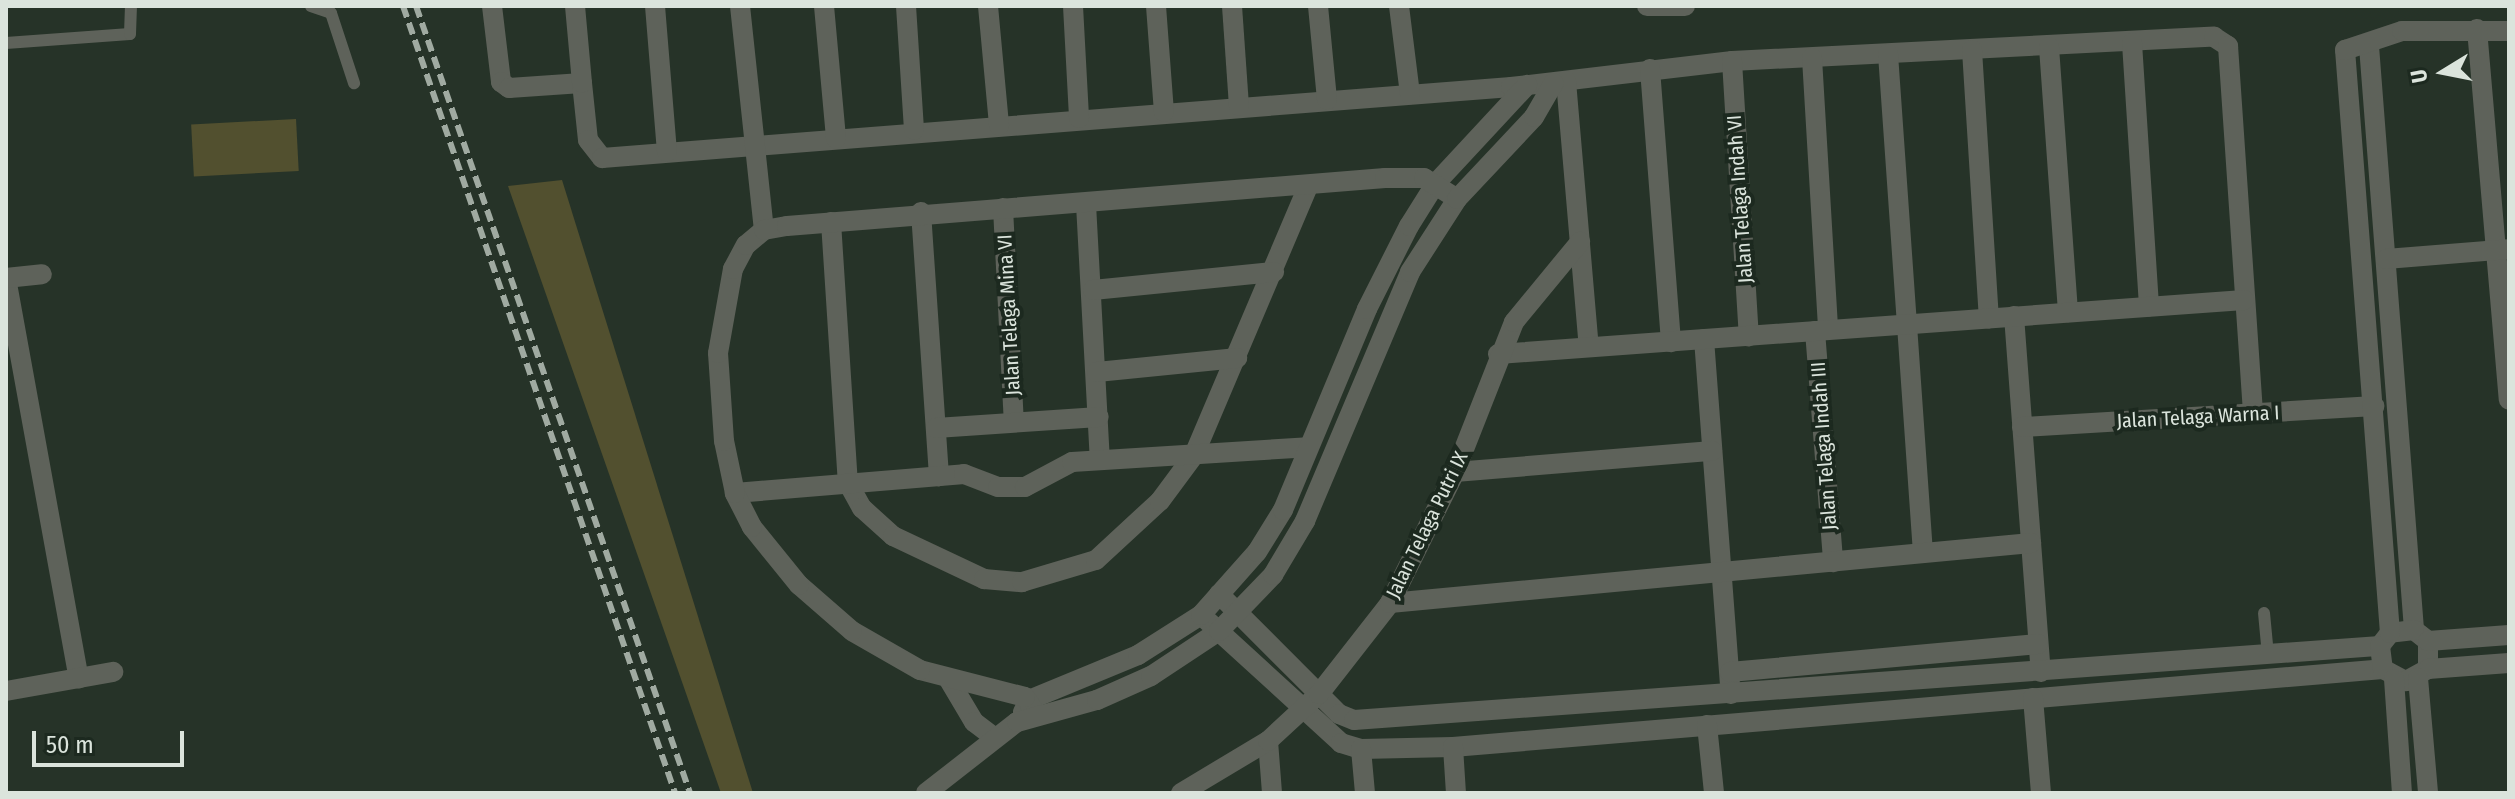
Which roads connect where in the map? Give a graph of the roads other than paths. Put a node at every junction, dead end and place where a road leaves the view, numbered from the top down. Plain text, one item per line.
1 (131, 6) edge
2 (311, 6) edge
3 (492, 6) edge
4 (575, 6) edge
5 (655, 6) edge
6 (740, 6) edge
7 (824, 6) edge
8 (906, 6) edge
9 (988, 6) edge
10 (1073, 6) edge
11 (1156, 6) edge
12 (1232, 6) edge
13 (1318, 6) edge
14 (1399, 6) edge
15 (1647, 6) edge
16 (1685, 6) edge
17 (2477, 29) junction
18 (2509, 31) edge
19 (6, 43) edge
20 (2132, 43) junction
21 (2369, 46) junction
22 (2049, 47) junction
23 (1972, 50) junction
24 (1888, 54) junction
25 (1812, 58) junction
26 (1732, 61) junction
27 (1650, 69) junction
28 (1560, 82) junction
29 (354, 83) dead end
30 (582, 83) junction
31 (1527, 85) junction
32 (1410, 94) junction
33 (1327, 100) junction
34 (1239, 106) junction
35 (1164, 112) junction
36 (1079, 118) junction
37 (999, 125) junction
38 (914, 130) junction
39 (836, 138) junction
40 (753, 147) junction
41 (667, 152) junction
42 (1436, 183) junction
43 (1308, 187) junction
44 (1457, 199) junction
45 (1086, 204) junction
46 (1003, 208) junction
47 (921, 212) junction
48 (831, 222) junction
49 (764, 230) junction
50 (1580, 242) junction
51 (2502, 250) edge
52 (2386, 259) junction
53 (1274, 272) junction
54 (42, 274) dead end
55 (6, 278) edge
56 (1093, 290) junction
57 (2244, 300) junction
58 (2149, 306) junction
59 (2068, 312) junction
60 (2014, 316) junction
61 (1989, 318) junction
62 (1907, 324) junction
63 (1821, 330) junction
64 (1749, 336) junction
65 (1704, 339) junction
66 (1671, 342) junction
67 (1589, 347) junction
68 (1498, 354) junction
69 (1237, 358) junction
70 (1097, 372) junction
71 (2509, 400) edge
72 (2374, 406) junction
73 (2253, 413) junction
74 (1099, 417) junction
75 (1014, 422) junction
76 (2022, 427) junction
77 (936, 428) junction
78 (1308, 447) junction
79 (1712, 451) junction
80 (1194, 455) junction
81 (1100, 460) junction
82 (1455, 472) junction
83 (939, 476) junction
84 (848, 483) junction
85 (735, 493) junction
86 (2031, 543) junction
87 (1923, 553) junction
88 (1833, 562) junction
89 (1722, 572) junction
90 (1219, 594) junction
91 (1390, 603) junction
92 (1239, 612) junction
93 (2264, 613) dead end
94 (1201, 615) junction
95 (1219, 631) junction
96 (2509, 635) edge
97 (2421, 636) junction
98 (2385, 640) junction
99 (2038, 644) junction
100 (2268, 655) junction
101 (2509, 663) edge
102 (113, 672) dead end
103 (1730, 672) junction
104 (2041, 672) junction
105 (2388, 674) junction
106 (2423, 674) junction
107 (79, 678) junction
108 (949, 680) junction
109 (6, 691) edge
110 (1319, 694) junction
111 (1731, 694) junction
112 (2033, 698) junction
113 (1302, 710) junction
114 (1028, 713) junction
115 (1707, 725) junction
116 (995, 738) junction
117 (1268, 741) junction
118 (1453, 747) junction
119 (1361, 749) junction
120 (926, 793) edge
121 (1181, 793) edge
122 (1272, 793) edge
123 (1365, 793) edge
124 (1456, 793) edge
125 (1714, 793) edge
126 (2041, 793) edge
127 (2402, 793) edge
128 (2428, 793) edge

1 - 19 lane
2 - 29 lane
3 - 30 street
4 - 30 street
5 - 41 street
6 - 40 street
7 - 39 street
8 - 38 street
9 - 37 street
10 - 36 street
11 - 35 street
12 - 34 street
13 - 33 street
14 - 32 street
15 - 16 street
17 - 18 street
17 - 21 street
17 - 51 street
20 - 22 street
20 - 57 street
20 - 58 street
21 - 52 street
21 - 72 street
22 - 23 street
22 - 59 street
23 - 24 street
23 - 61 street
24 - 25 street
24 - 62 street
25 - 26 street
25 - 63 street, Jalan Telaga Indah III
26 - 27 street
26 - 64 street, Jalan Telaga Indah VI
27 - 28 street
27 - 66 street
28 - 31 street
28 - 44 street
28 - 50 street
30 - 41 street
31 - 32 street
31 - 42 street
32 - 33 street
33 - 34 street
34 - 35 street
35 - 36 street
36 - 37 street
37 - 38 street
38 - 39 street
39 - 40 street
40 - 41 street
40 - 49 street
42 - 43 street
42 - 44 street
42 - 78 street
43 - 45 street
43 - 53 street
44 - 92 street
45 - 46 street
45 - 56 street
46 - 47 street
46 - 75 street, Jalan Telaga Mina VI
47 - 48 street
47 - 77 street
48 - 49 street
48 - 84 street
49 - 85 street
50 - 67 street
50 - 68 street, Jalan Telaga Putri IX
51 - 52 street
51 - 71 street
52 - 97 street
53 - 56 street
53 - 69 street
54 - 55 street
55 - 107 street
56 - 70 street
57 - 58 street
57 - 73 street
58 - 59 street
59 - 60 street
60 - 61 street
60 - 76 street
61 - 62 street
62 - 63 street
62 - 87 street
63 - 64 street
63 - 88 street, Jalan Telaga Indah III
64 - 65 street
65 - 66 street
65 - 79 street
66 - 67 street
67 - 68 street
68 - 82 street, Jalan Telaga Putri IX
69 - 70 street
69 - 80 street
70 - 74 street
72 - 73 street, Jalan Telaga Warna I
72 - 98 street
73 - 76 street, Jalan Telaga Warna I
74 - 75 street
74 - 81 street
75 - 77 street
76 - 86 street
77 - 83 street
78 - 80 street
78 - 90 street
79 - 82 street
79 - 89 street
80 - 81 street
80 - 84 street
81 - 83 street
82 - 91 street, Jalan Telaga Putri IX
83 - 84 street
84 - 85 street
85 - 108 street
86 - 87 street
86 - 99 street
87 - 88 street
88 - 89 street
89 - 91 street
89 - 103 street
90 - 92 street
90 - 94 street
91 - 110 street, Jalan Telaga Putri IX
92 - 95 street
92 - 110 street
93 - 100 lane
94 - 95 street
94 - 114 street
95 - 113 street
95 - 114 street
96 - 97 street
97 - 98 street
97 - 106 street
98 - 100 street
98 - 105 street
99 - 103 street
99 - 104 street
100 - 104 street
101 - 106 street
102 - 107 street
103 - 111 street
104 - 111 street
105 - 106 street
105 - 112 street
105 - 127 street
106 - 128 street
107 - 109 street
108 - 114 street
108 - 116 street
110 - 111 street
110 - 113 street, Jalan Telaga Putri IX
112 - 115 street
112 - 126 street
113 - 117 street, Jalan Telaga Putri IX
113 - 119 street
114 - 116 street
115 - 118 street
115 - 125 street
116 - 120 street
117 - 121 street, Jalan Telaga Putri IX
117 - 122 street
118 - 119 street
118 - 124 street
119 - 123 street

